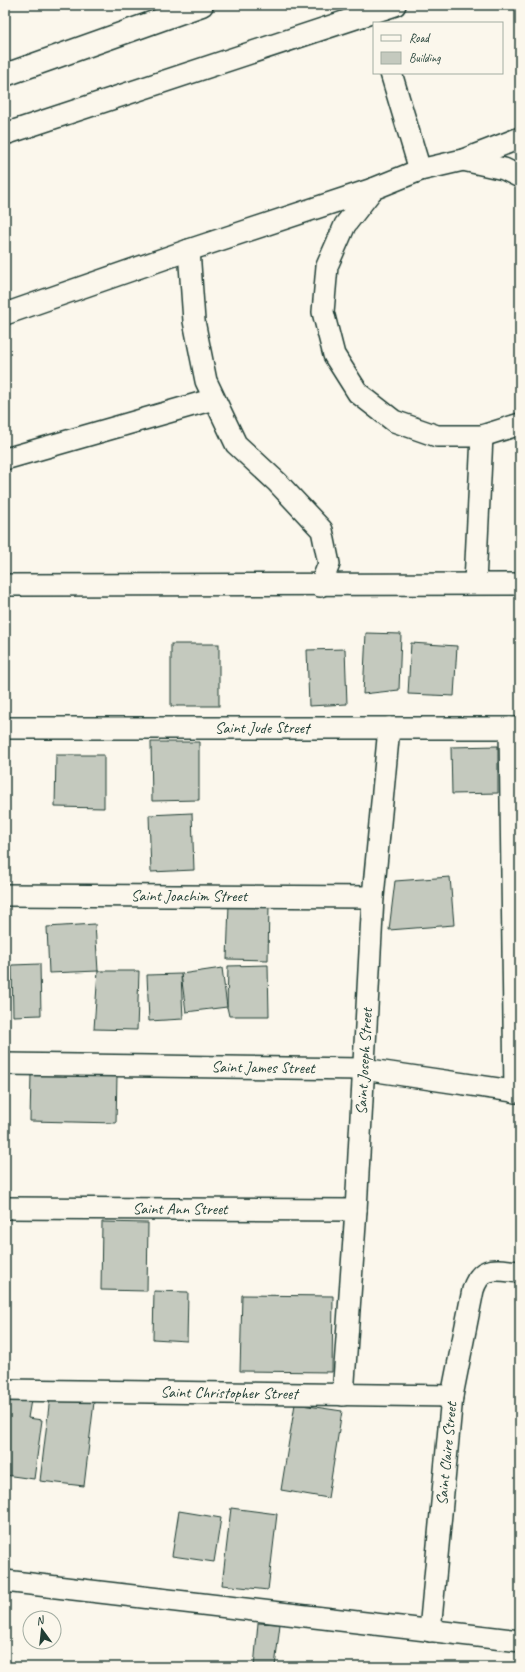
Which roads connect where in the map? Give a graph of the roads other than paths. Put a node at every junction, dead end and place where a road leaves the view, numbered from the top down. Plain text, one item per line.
1 (202, 5) edge
2 (395, 5) edge
3 (373, 14) edge
4 (391, 74) edge
5 (5, 75) edge
6 (5, 134) edge
7 (520, 138) edge
8 (463, 160) junction
9 (420, 170) junction
10 (520, 177) edge
11 (373, 189) junction
12 (189, 250) junction
13 (5, 314) edge
14 (214, 399) junction
15 (520, 424) edge
16 (482, 436) junction
17 (5, 459) edge
18 (475, 583) junction
19 (520, 584) edge
20 (5, 585) edge
21 (320, 586) junction
22 (5, 728) edge
23 (389, 728) junction
24 (515, 728) edge
25 (5, 895) edge
26 (373, 897) junction
27 (5, 1064) edge
28 (363, 1069) junction
29 (517, 1092) edge
30 (5, 1208) edge
31 (356, 1210) junction
32 (520, 1272) edge
33 (5, 1390) edge
34 (343, 1395) junction
35 (452, 1396) junction
36 (5, 1581) edge
37 (430, 1631) junction
38 (520, 1640) edge

1 - 5 main road
2 - 3 street
3 - 6 street
4 - 9 street
7 - 8 street
8 - 9 street
8 - 10 street
9 - 11 street
11 - 12 street
11 - 16 street
12 - 13 street
12 - 14 street
14 - 17 street
14 - 21 street
15 - 16 street
16 - 18 street
18 - 19 street
18 - 21 street
20 - 21 street
22 - 23 street, Saint Jude Street
23 - 24 street, Saint Jude Street
23 - 26 street, Saint Joseph Street
24 - 29 street
25 - 26 street, Saint Joachim Street
26 - 28 street, Saint Joseph Street
27 - 28 street, Saint James Street
28 - 29 street, Saint James Street
28 - 31 street, Saint Joseph Street
30 - 31 street, Saint Ann Street
31 - 34 street, Saint Joseph Street
32 - 35 street, Saint Claire Street
33 - 34 street, Saint Christopher Street
34 - 35 street, Saint Christopher Street
35 - 37 street, Saint Claire Street
36 - 37 street
37 - 38 street

